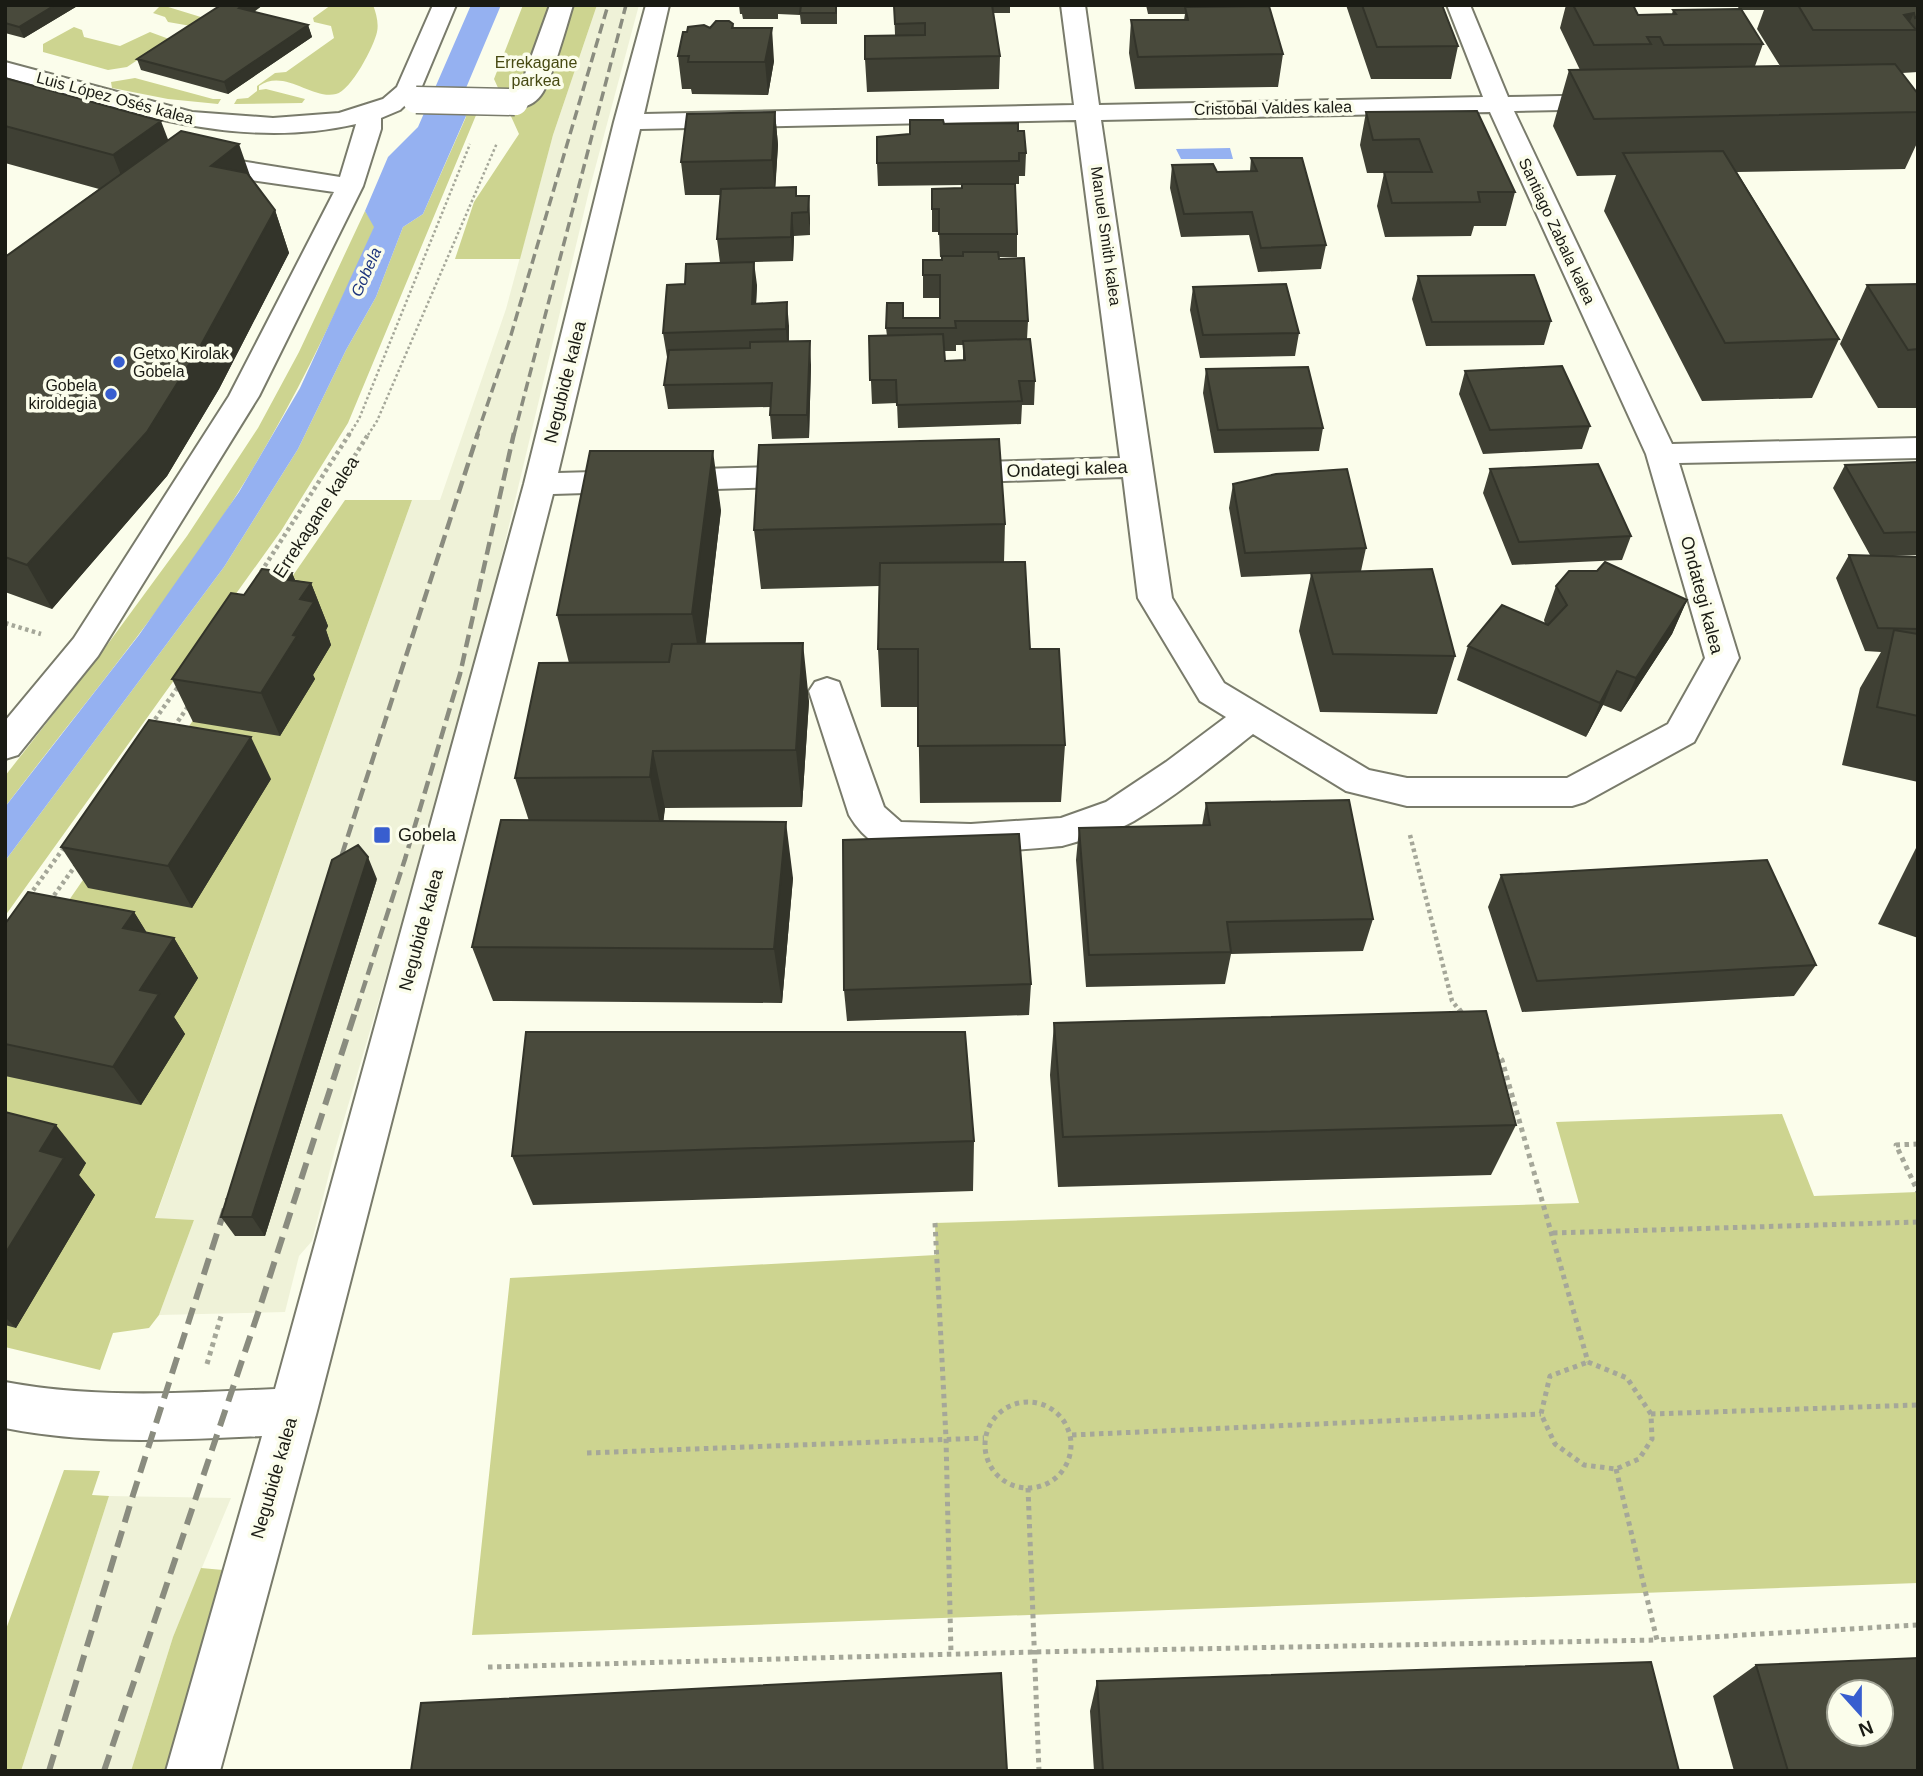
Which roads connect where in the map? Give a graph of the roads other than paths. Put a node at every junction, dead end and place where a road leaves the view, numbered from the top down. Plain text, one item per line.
1 (445, 5) edge
2 (562, 5) edge
3 (658, 5) edge
4 (1073, 5) edge
5 (1458, 5) edge
6 (5, 69) edge
7 (1633, 102) edge
8 (1498, 103) junction
9 (395, 105) junction
10 (1089, 113) junction
11 (627, 122) junction
12 (176, 156) edge
13 (350, 186) junction
14 (1918, 448) edge
15 (1661, 454) junction
16 (1137, 467) junction
17 (917, 473) edge
18 (834, 476) edge
19 (540, 484) junction
20 (827, 691) dead end
21 (1252, 716) junction
22 (5, 746) edge
23 (5, 1405) edge
24 (293, 1411) junction
25 (193, 1771) edge

1 - 9 street
2 - 9 street, Luis López Osés kalea, bridge
3 - 11 street, Negubide kalea
4 - 10 street, Manuel Smith kalea
5 - 8 street, Santiago Zabala kalea
6 - 9 street, Luis López Osés kalea
7 - 8 street, Cristobal Valdes kalea
8 - 10 street, Cristobal Valdes kalea
8 - 15 street, Santiago Zabala kalea
9 - 13 street
10 - 11 street, Cristobal Valdes kalea
10 - 16 street, Manuel Smith kalea
11 - 19 street, Negubide kalea
12 - 13 street
13 - 22 street
14 - 15 street
15 - 21 street, Ondategi kalea
16 - 17 street, Ondategi kalea
16 - 21 street, Ondategi kalea
18 - 19 street
19 - 24 street, Negubide kalea
20 - 21 street
23 - 24 street
24 - 25 street, Negubide kalea

